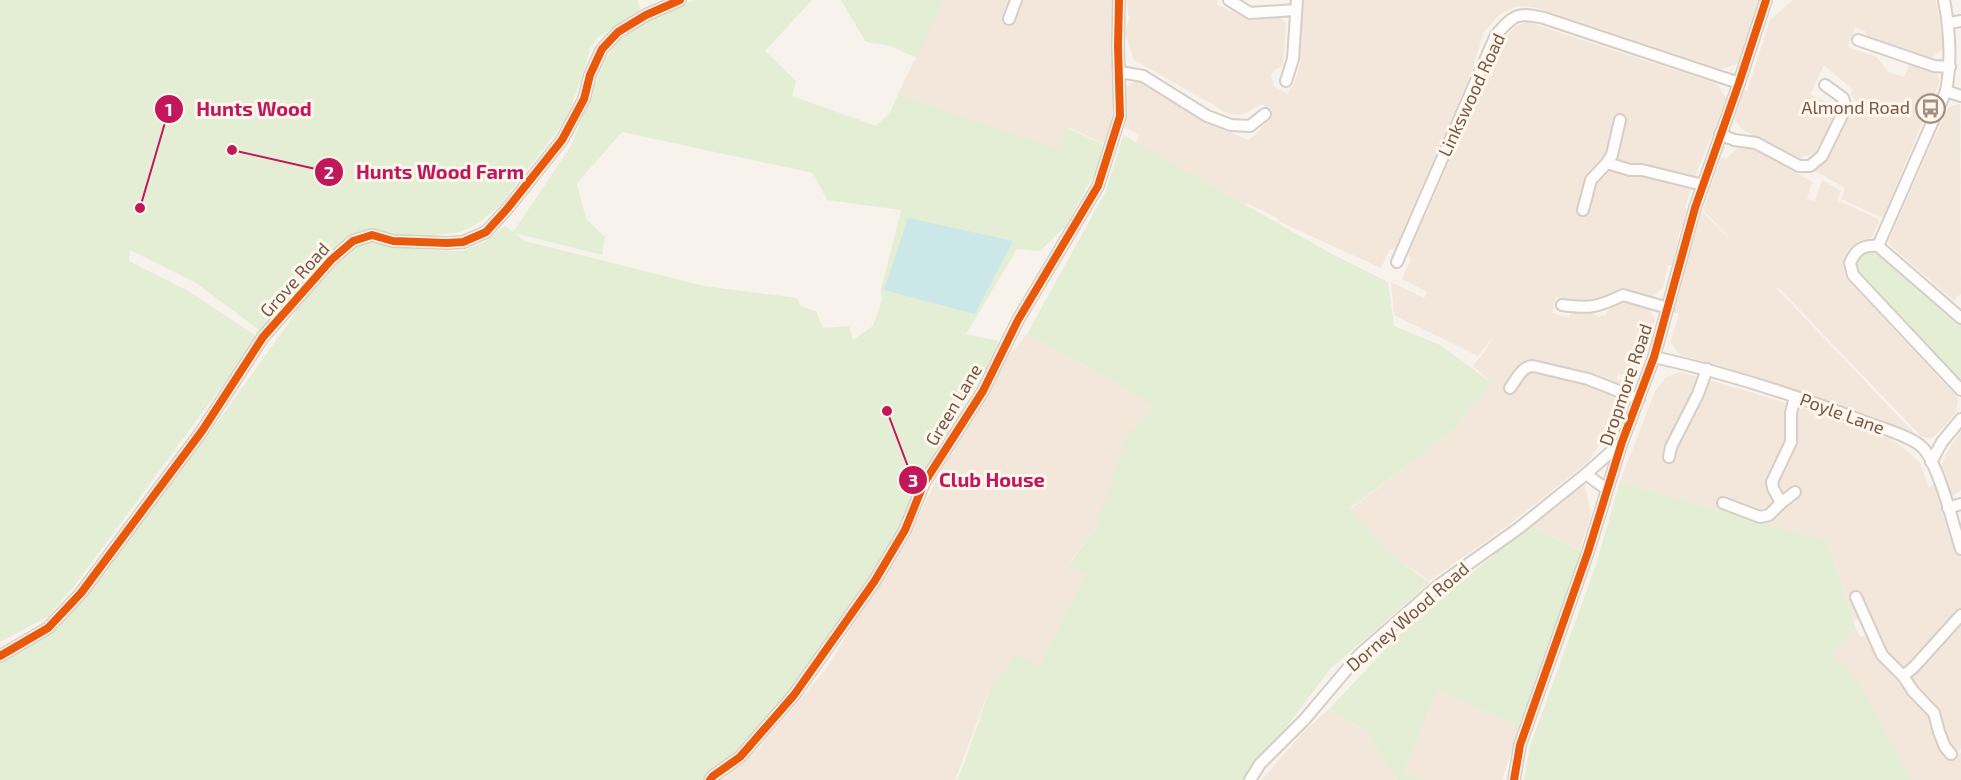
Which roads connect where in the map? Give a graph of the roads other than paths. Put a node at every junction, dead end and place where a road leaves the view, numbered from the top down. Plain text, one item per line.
1 (680, 0) edge
2 (1016, 0) edge
3 (1119, 0) edge
4 (1229, 0) edge
5 (1766, 0) edge
6 (1944, 0) edge
7 (1296, 5) edge
8 (1010, 19) dead end
9 (1961, 21) edge
10 (1949, 23) junction
11 (1858, 39) dead end
12 (1950, 67) junction
13 (1120, 72) junction
14 (1286, 81) dead end
15 (1739, 83) junction
16 (1824, 85) dead end
17 (1946, 91) junction
18 (1961, 96) edge
19 (1265, 114) dead end
20 (1620, 120) dead end
21 (1720, 134) junction
22 (1607, 163) junction
23 (1703, 185) junction
24 (1583, 210) dead end
25 (1878, 246) junction
26 (1397, 262) dead end
27 (1562, 306) dead end
28 (1668, 308) junction
29 (1961, 317) edge
30 (1654, 357) junction
31 (1707, 369) junction
32 (1510, 388) dead end
33 (1961, 390) edge
34 (1796, 397) junction
35 (1639, 399) junction
36 (1961, 419) edge
37 (1622, 442) junction
38 (1942, 442) junction
39 (1924, 449) junction
40 (1669, 457) dead end
41 (1931, 462) junction
42 (1586, 474) junction
43 (1606, 489) junction
44 (1795, 492) dead end
45 (1723, 503) dead end
46 (1782, 503) junction
47 (1961, 504) edge
48 (1948, 508) junction
49 (1961, 549) edge
50 (1856, 597) dead end
51 (1961, 615) edge
52 (0, 656) edge
53 (1903, 676) junction
54 (1951, 754) dead end
55 (710, 780) edge
56 (1250, 780) edge
57 (1514, 780) edge

1 - 52 street, Grove Road
2 - 8 street
3 - 13 street, Green Lane
4 - 7 street
5 - 15 street, Dropmore Road
6 - 10 street
7 - 14 street
9 - 10 street
10 - 12 street
11 - 12 street
12 - 17 street
13 - 19 street
13 - 55 street, Green Lane
15 - 21 street, Dropmore Road
15 - 26 street, Linkswood Road
16 - 21 street
17 - 18 street
17 - 25 street
20 - 22 street
21 - 23 street, Dropmore Road
22 - 23 street
22 - 24 street
23 - 28 street, Dropmore Road
25 - 29 street
25 - 33 street
27 - 28 street
28 - 30 street, Dropmore Road
30 - 31 street, Poyle Lane
30 - 35 street, Dropmore Road
31 - 34 street, Poyle Lane
31 - 40 street
32 - 35 street
34 - 39 street, Poyle Lane
34 - 46 street
35 - 37 street, Dropmore Road
36 - 38 street
37 - 42 street, Dorney Wood Road
37 - 43 street, Dropmore Road
38 - 39 street
38 - 41 street
39 - 41 street
41 - 48 street
42 - 43 street
42 - 56 street, Dorney Wood Road
43 - 57 street, Dropmore Road
44 - 46 street
45 - 46 street
47 - 48 street
48 - 49 street
50 - 53 street
51 - 53 street
53 - 54 street

